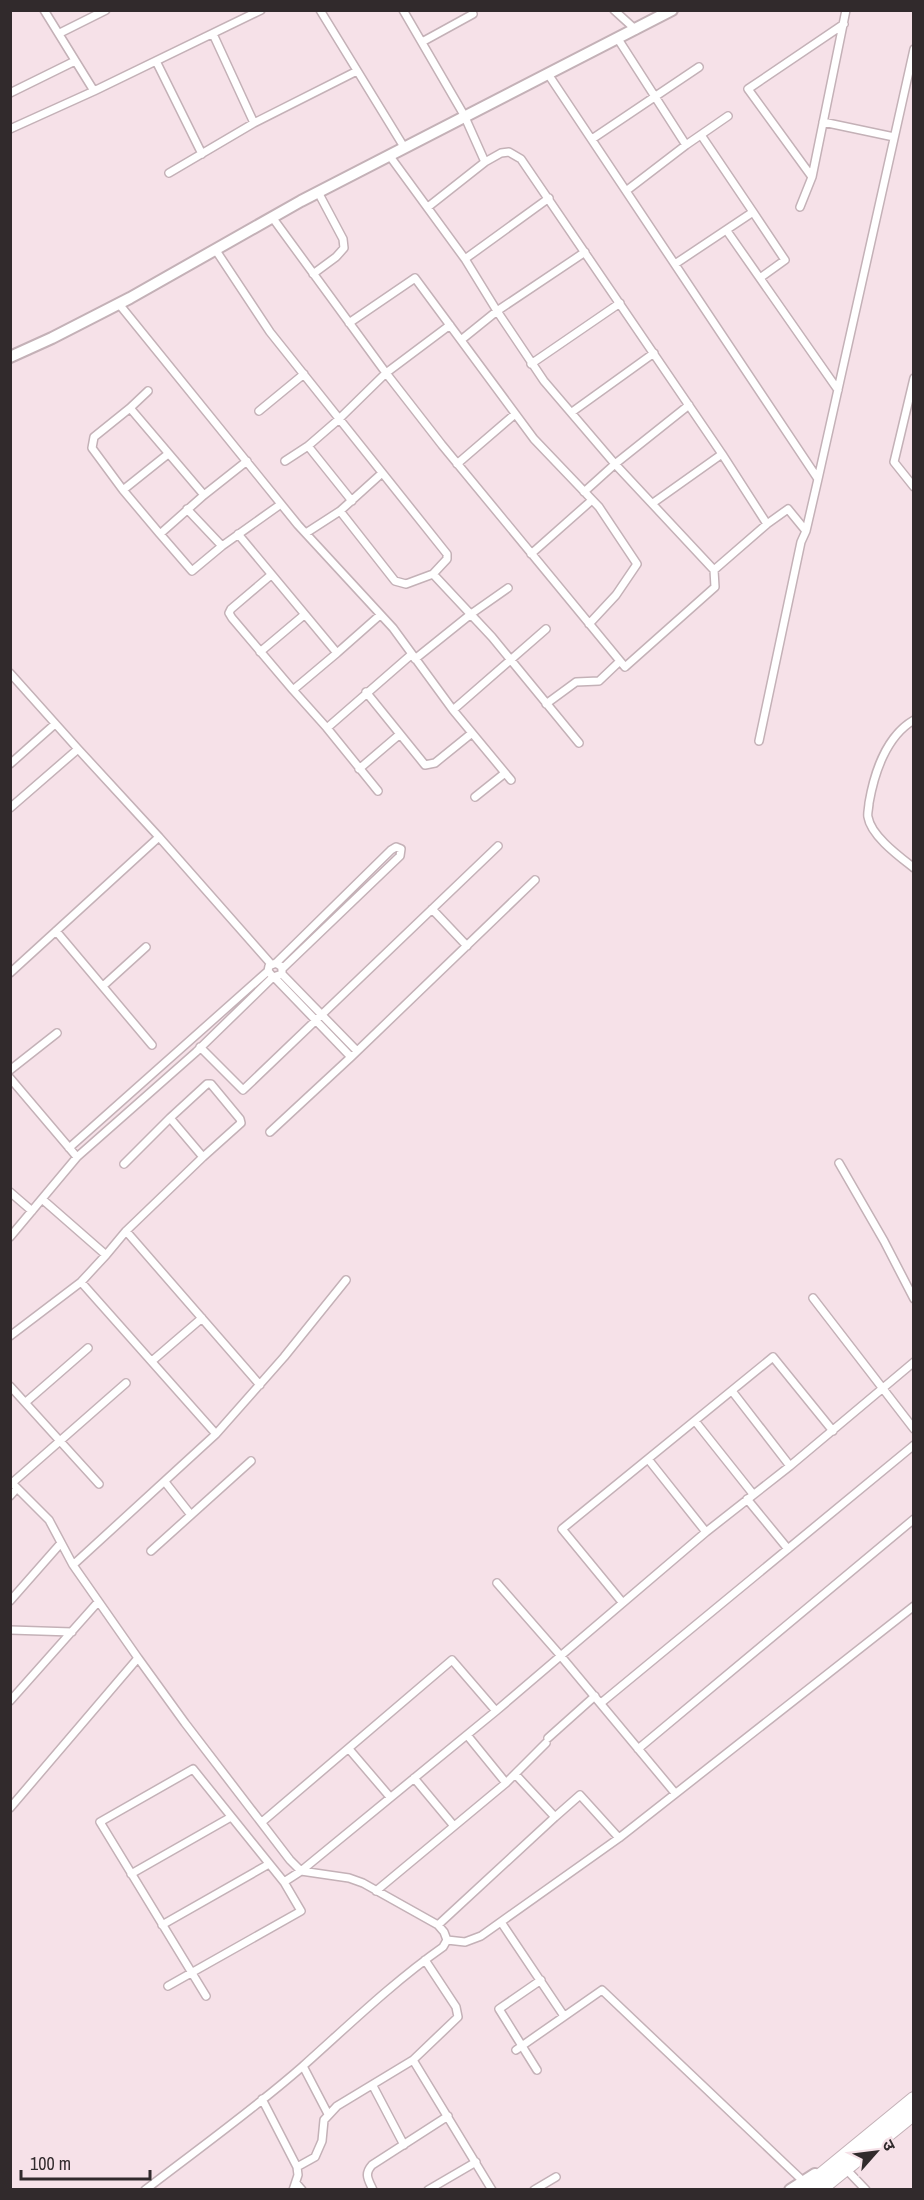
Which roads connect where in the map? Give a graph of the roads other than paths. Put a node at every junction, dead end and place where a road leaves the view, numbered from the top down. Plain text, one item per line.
1 (44, 10) edge
2 (106, 10) edge
3 (261, 10) edge
4 (320, 10) edge
5 (403, 10) edge
6 (614, 10) edge
7 (672, 10) edge
8 (846, 10) edge
9 (475, 12) edge
10 (844, 24) junction
11 (636, 30) junction
12 (60, 33) junction
13 (213, 34) junction
14 (618, 39) junction
15 (422, 42) junction
16 (914, 49) edge
17 (75, 61) junction
18 (156, 61) junction
19 (699, 67) dead end
20 (357, 71) junction
21 (548, 74) junction
22 (10, 81) edge
23 (13, 91) edge
24 (94, 91) junction
25 (654, 96) junction
26 (464, 115) junction
27 (728, 116) dead end
28 (823, 122) junction
29 (254, 123) junction
30 (10, 129) edge
31 (701, 135) junction
32 (894, 137) junction
33 (592, 139) junction
34 (686, 145) junction
35 (404, 147) junction
36 (202, 154) junction
37 (389, 155) junction
38 (484, 162) junction
39 (169, 173) dead end
40 (812, 177) junction
41 (626, 191) junction
42 (318, 192) junction
43 (549, 198) junction
44 (428, 207) junction
45 (800, 207) dead end
46 (753, 212) junction
47 (272, 217) junction
48 (727, 231) junction
49 (215, 249) junction
50 (585, 252) junction
51 (465, 259) junction
52 (675, 264) junction
53 (314, 274) junction
54 (760, 278) junction
55 (620, 303) junction
56 (119, 304) junction
57 (496, 311) junction
58 (349, 323) junction
59 (450, 326) junction
60 (461, 340) junction
61 (654, 353) junction
62 (10, 357) edge
63 (531, 364) junction
64 (386, 373) junction
65 (304, 374) junction
66 (914, 378) edge
67 (838, 390) junction
68 (148, 391) dead end
69 (689, 405) junction
70 (130, 408) junction
71 (259, 411) dead end
72 (572, 412) junction
73 (515, 414) junction
74 (338, 420) junction
75 (308, 446) junction
76 (168, 454) junction
77 (722, 454) junction
78 (247, 461) junction
79 (285, 461) dead end
80 (457, 464) junction
81 (615, 464) junction
82 (381, 474) junction
83 (818, 479) junction
84 (914, 487) edge
85 (123, 490) junction
86 (584, 492) junction
87 (204, 495) junction
88 (592, 500) junction
89 (352, 501) junction
90 (653, 503) junction
91 (281, 504) junction
92 (187, 509) junction
93 (340, 511) junction
94 (766, 524) junction
95 (806, 531) junction
96 (306, 533) junction
97 (160, 534) junction
98 (238, 534) junction
99 (222, 546) junction
100 (531, 554) junction
101 (714, 570) junction
102 (433, 574) junction
103 (271, 575) junction
104 (508, 588) dead end
105 (471, 614) junction
106 (304, 615) junction
107 (380, 615) junction
108 (589, 624) junction
109 (546, 629) dead end
110 (260, 652) junction
111 (337, 653) junction
112 (413, 656) junction
113 (510, 659) junction
114 (620, 662) junction
115 (10, 673) edge
116 (293, 690) junction
117 (366, 692) junction
118 (546, 704) junction
119 (453, 710) junction
120 (914, 720) edge
121 (55, 723) junction
122 (327, 728) junction
123 (400, 734) junction
124 (472, 734) junction
125 (759, 741) dead end
126 (579, 743) dead end
127 (78, 749) junction
128 (10, 764) edge
129 (360, 769) junction
130 (505, 773) junction
131 (511, 780) dead end
132 (378, 791) dead end
133 (476, 797) dead end
134 (10, 808) edge
135 (159, 837) junction
136 (498, 846) dead end
137 (914, 868) edge
138 (361, 879) junction
139 (535, 880) dead end
140 (368, 887) junction
141 (432, 909) junction
142 (56, 932) junction
143 (467, 946) junction
144 (146, 947) dead end
145 (275, 971) junction
146 (10, 973) edge
147 (103, 986) junction
148 (319, 1018) junction
149 (57, 1033) dead end
150 (153, 1045) dead end
151 (201, 1047) junction
152 (354, 1054) junction
153 (10, 1070) edge
154 (10, 1078) edge
155 (170, 1118) junction
156 (270, 1132) dead end
157 (69, 1148) junction
158 (77, 1157) junction
159 (203, 1157) junction
160 (839, 1163) dead end
161 (124, 1164) dead end
162 (10, 1192) edge
163 (42, 1199) junction
164 (32, 1211) junction
165 (126, 1231) junction
166 (10, 1237) edge
167 (106, 1255) junction
168 (346, 1280) dead end
169 (81, 1282) junction
170 (813, 1298) dead end
171 (914, 1299) edge
172 (202, 1318) junction
173 (10, 1336) edge
174 (88, 1348) dead end
175 (152, 1361) junction
176 (914, 1362) edge
177 (126, 1383) dead end
178 (260, 1385) junction
179 (10, 1386) edge
180 (882, 1389) junction
181 (732, 1391) junction
182 (26, 1402) junction
183 (695, 1421) junction
184 (914, 1429) edge
185 (833, 1431) junction
186 (216, 1434) junction
187 (59, 1440) junction
188 (914, 1445) edge
189 (648, 1459) junction
190 (251, 1461) dead end
191 (790, 1466) junction
192 (165, 1482) junction
193 (13, 1484) edge
194 (99, 1484) dead end
195 (10, 1496) edge
196 (750, 1496) junction
197 (191, 1515) junction
198 (914, 1519) edge
199 (706, 1532) junction
200 (61, 1543) junction
201 (788, 1549) junction
202 (151, 1551) dead end
203 (73, 1565) junction
204 (496, 1583) dead end
205 (10, 1601) edge
206 (98, 1602) junction
207 (622, 1602) junction
208 (914, 1606) edge
209 (10, 1630) edge
210 (72, 1632) junction
211 (560, 1655) junction
212 (138, 1658) junction
213 (595, 1696) junction
214 (10, 1701) edge
215 (601, 1703) junction
216 (496, 1711) junction
217 (467, 1735) junction
218 (349, 1749) junction
219 (638, 1749) junction
220 (516, 1775) junction
221 (414, 1778) junction
222 (506, 1783) junction
223 (675, 1793) junction
224 (390, 1797) junction
225 (10, 1808) edge
226 (231, 1817) junction
227 (555, 1817) junction
228 (262, 1822) junction
229 (454, 1827) junction
230 (619, 1838) junction
231 (269, 1864) junction
232 (301, 1871) junction
233 (131, 1874) junction
234 (284, 1882) junction
235 (376, 1891) junction
236 (501, 1922) junction
237 (162, 1925) junction
238 (438, 1925) junction
239 (447, 1940) junction
240 (425, 1960) junction
241 (190, 1973) junction
242 (541, 1980) junction
243 (168, 1986) dead end
244 (206, 1996) dead end
245 (564, 2016) junction
246 (519, 2048) junction
247 (413, 2060) junction
248 (303, 2066) junction
249 (537, 2070) dead end
250 (373, 2086) junction
251 (262, 2099) junction
252 (914, 2099) edge
253 (328, 2114) junction
254 (913, 2115) edge
255 (448, 2116) junction
256 (404, 2145) junction
257 (476, 2162) junction
258 (297, 2166) junction
259 (841, 2167) junction
260 (556, 2176) dead end
261 (803, 2185) edge
262 (295, 2186) edge
263 (145, 2190) edge
264 (302, 2190) edge
265 (373, 2190) edge
266 (428, 2190) edge
267 (492, 2190) edge
268 (534, 2190) edge
269 (790, 2190) edge
270 (819, 2190) edge
271 (828, 2190) edge
272 (866, 2190) edge

1 - 12 street
2 - 12 street
3 - 13 street
4 - 20 street
5 - 15 street
6 - 11 street
7 - 11 street
8 - 10 street
9 - 15 street
10 - 28 street
10 - 40 street
11 - 14 street
12 - 17 street
13 - 18 street
13 - 29 street
14 - 21 street
14 - 25 street
15 - 26 street
16 - 32 street
17 - 23 street
17 - 24 street
18 - 24 street
18 - 36 street
19 - 25 street
20 - 29 street
20 - 35 street
21 - 26 street
21 - 33 street
22 - 23 street
24 - 30 street
25 - 33 street
25 - 34 street
26 - 35 street
26 - 38 street
27 - 31 street
28 - 32 street
28 - 40 street
29 - 36 street
31 - 34 street
31 - 46 street
32 - 67 street
33 - 41 street
34 - 41 street
35 - 37 street
36 - 39 street
37 - 42 street
37 - 44 street
38 - 43 street
38 - 44 street
40 - 45 street
41 - 52 street
42 - 47 street
42 - 53 street
43 - 50 street
43 - 51 street
44 - 51 street
46 - 48 street
46 - 54 street
47 - 49 street
47 - 53 street
48 - 52 street
48 - 54 street
49 - 56 street
49 - 65 street
50 - 55 street
50 - 57 street
51 - 57 street
52 - 83 street
53 - 58 street
54 - 67 street
55 - 61 street
55 - 63 street
56 - 62 street
56 - 78 street
57 - 60 street
57 - 63 street
58 - 59 street
58 - 64 street
59 - 60 street
59 - 64 street
60 - 73 street
61 - 69 street
61 - 72 street
63 - 72 street
64 - 74 street
64 - 80 street
65 - 71 street
65 - 74 street
66 - 84 street
67 - 83 street
68 - 70 street
69 - 77 street
69 - 81 street
70 - 76 street
70 - 85 street
72 - 81 street
73 - 80 street
73 - 86 street
74 - 75 street
74 - 82 street
75 - 79 street
75 - 89 street
76 - 85 street
76 - 87 street
77 - 90 street
77 - 94 street
78 - 87 street
78 - 91 street
80 - 100 street
81 - 86 street
81 - 90 street
82 - 89 street
82 - 102 street
83 - 95 street
85 - 97 street
86 - 88 street
87 - 92 street
88 - 100 street
88 - 108 street
89 - 93 street
90 - 101 street
91 - 96 street
91 - 98 street
92 - 97 street
92 - 99 street
93 - 96 street
93 - 102 street
94 - 95 street
94 - 101 street
95 - 125 street
96 - 107 street
97 - 99 street
98 - 99 street
98 - 103 street
100 - 108 street
101 - 114 street
102 - 105 street
103 - 106 street
103 - 110 street
104 - 105 street
105 - 112 street
105 - 113 street
106 - 110 street
106 - 111 street
107 - 111 street
107 - 112 street
108 - 114 street
109 - 113 street
110 - 116 street
111 - 116 street
112 - 117 street
112 - 119 street
113 - 118 street
113 - 119 street
114 - 118 street
115 - 121 street
116 - 122 street
117 - 122 street
117 - 123 street
118 - 126 street
119 - 124 street
120 - 137 street
121 - 127 street
121 - 128 street
122 - 129 street
123 - 124 street
123 - 129 street
124 - 130 street
127 - 134 street
127 - 135 street
129 - 132 street
130 - 131 street
130 - 133 street
135 - 142 street
135 - 145 street
136 - 141 street
138 - 140 street
138 - 140 street
138 - 145 street
139 - 143 street
140 - 145 street
141 - 143 street
141 - 148 street
142 - 146 street
142 - 147 street
143 - 152 street
144 - 147 street
145 - 148 street
145 - 151 street
145 - 157 street
147 - 150 street
148 - 151 street
148 - 152 street
149 - 153 street
151 - 158 street
152 - 156 street
154 - 157 street
155 - 159 street
155 - 159 street
155 - 161 street
157 - 158 street
158 - 163 street
159 - 165 street
160 - 171 street
162 - 164 street
163 - 164 street
163 - 167 street
164 - 166 street
165 - 167 street
165 - 172 street
167 - 169 street
168 - 178 street
169 - 173 street
169 - 175 street
170 - 180 street
172 - 175 street
172 - 178 street
174 - 182 street
175 - 186 street
176 - 180 street
177 - 187 street
178 - 186 street
179 - 182 street
180 - 184 street
180 - 185 street
181 - 183 street
181 - 185 street
181 - 191 street
182 - 187 street
183 - 189 street
183 - 196 street
185 - 191 street
186 - 192 street
187 - 193 street
187 - 194 street
188 - 201 street
189 - 199 street
189 - 207 street
190 - 197 street
191 - 196 street
192 - 197 street
192 - 203 street
193 - 195 street
193 - 200 street
196 - 199 street
196 - 201 street
197 - 202 street
198 - 219 street
199 - 207 street
200 - 203 street
200 - 205 street
201 - 215 street
203 - 206 street
204 - 211 street
206 - 210 street
206 - 212 street
207 - 211 street
208 - 223 street
209 - 210 street
210 - 214 street
211 - 213 street
211 - 216 street
212 - 225 street
212 - 228 street
213 - 215 street
213 - 220 street
215 - 219 street
216 - 217 street
216 - 218 street
217 - 221 street
217 - 222 street
218 - 224 street
218 - 228 street
219 - 223 street
220 - 222 street
220 - 227 street
221 - 224 street
221 - 229 street
222 - 229 street
223 - 230 street
224 - 232 street
226 - 231 street
226 - 233 street
226 - 233 street
227 - 230 street
227 - 238 street
228 - 232 street
229 - 235 street
230 - 236 street
231 - 234 street
231 - 237 street
232 - 234 street
232 - 235 street
233 - 237 street
234 - 241 street
235 - 238 street
236 - 239 street
236 - 242 street
237 - 241 street
238 - 239 street
239 - 240 street
240 - 247 street
240 - 248 street
241 - 243 street
241 - 244 street
242 - 245 street
242 - 246 street
245 - 246 street
245 - 261 street
246 - 249 street
247 - 250 street
247 - 255 street
248 - 251 street
248 - 253 street
250 - 253 street
250 - 256 street
251 - 258 street
251 - 263 street
252 - 259 highway
253 - 258 street
254 - 259 highway
255 - 256 street
255 - 257 street
256 - 265 street
257 - 266 street
257 - 267 street
258 - 262 street
259 - 261 highway
259 - 270 highway
259 - 271 street
259 - 272 street
260 - 268 street
261 - 269 street
262 - 264 street

